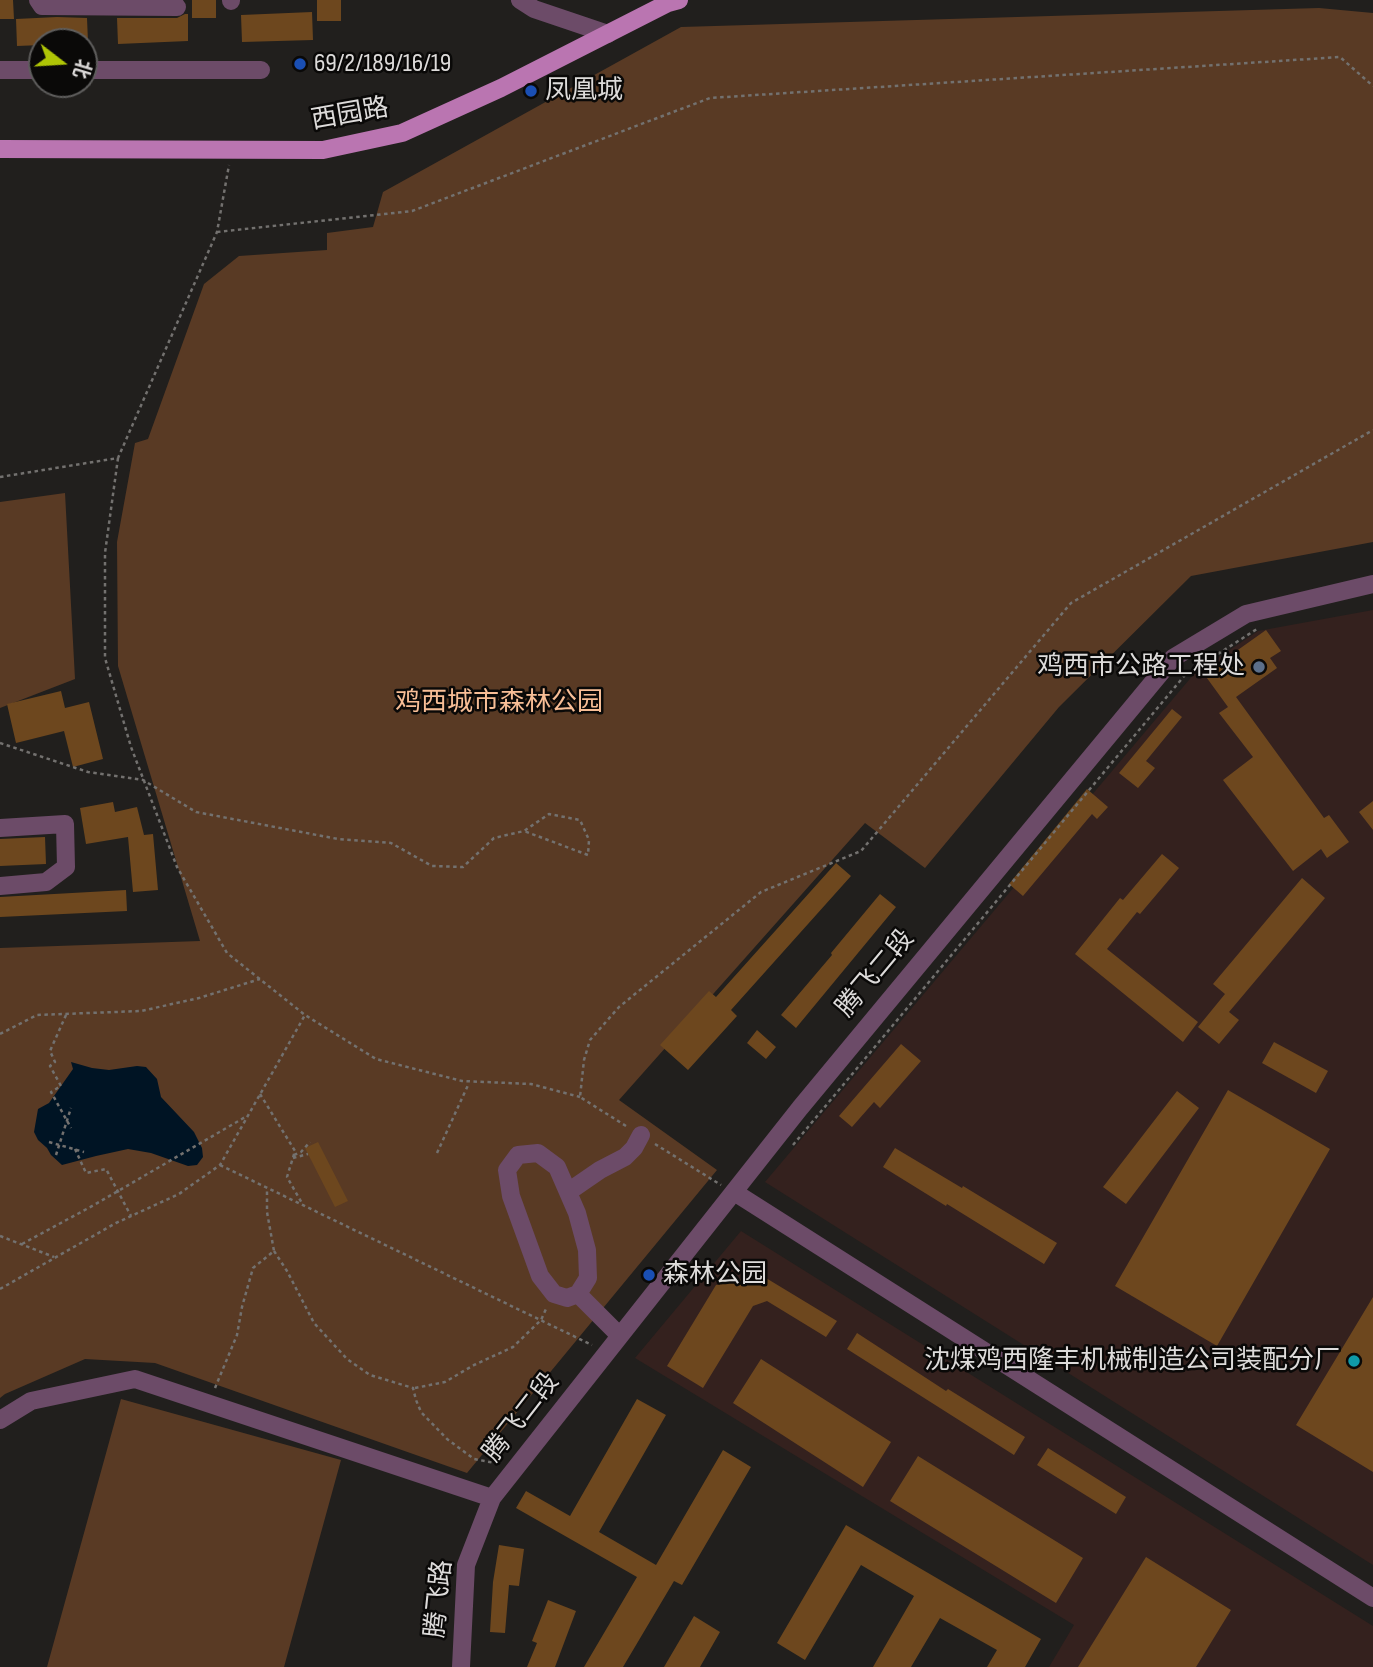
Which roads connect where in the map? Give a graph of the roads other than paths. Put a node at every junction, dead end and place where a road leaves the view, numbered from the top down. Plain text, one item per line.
1 (38, 0) edge
2 (520, 0) edge
3 (679, 0) edge
4 (177, 7) dead end
5 (608, 34) junction
6 (0, 70) edge
7 (28, 70) edge
8 (98, 70) edge
9 (261, 71) dead end
10 (0, 149) edge
11 (1373, 584) edge
12 (0, 828) edge
13 (0, 886) edge
14 (640, 1135) road end
15 (568, 1192) junction
16 (734, 1192) junction
17 (578, 1294) junction
18 (621, 1336) junction
19 (0, 1420) edge
20 (492, 1498) junction
21 (1373, 1598) edge
22 (461, 1667) edge

1 - 4 street
2 - 5 street
3 - 5 main road, 西园路
5 - 10 main road, 西园路
6 - 7 street
8 - 9 street
11 - 16 street, 腾飞二段
12 - 13 street
14 - 15 street
15 - 17 street
15 - 17 street
16 - 18 street, 腾飞二段
16 - 21 street
17 - 18 street
18 - 20 street, 腾飞二段
19 - 20 street
20 - 22 street, 腾飞路

